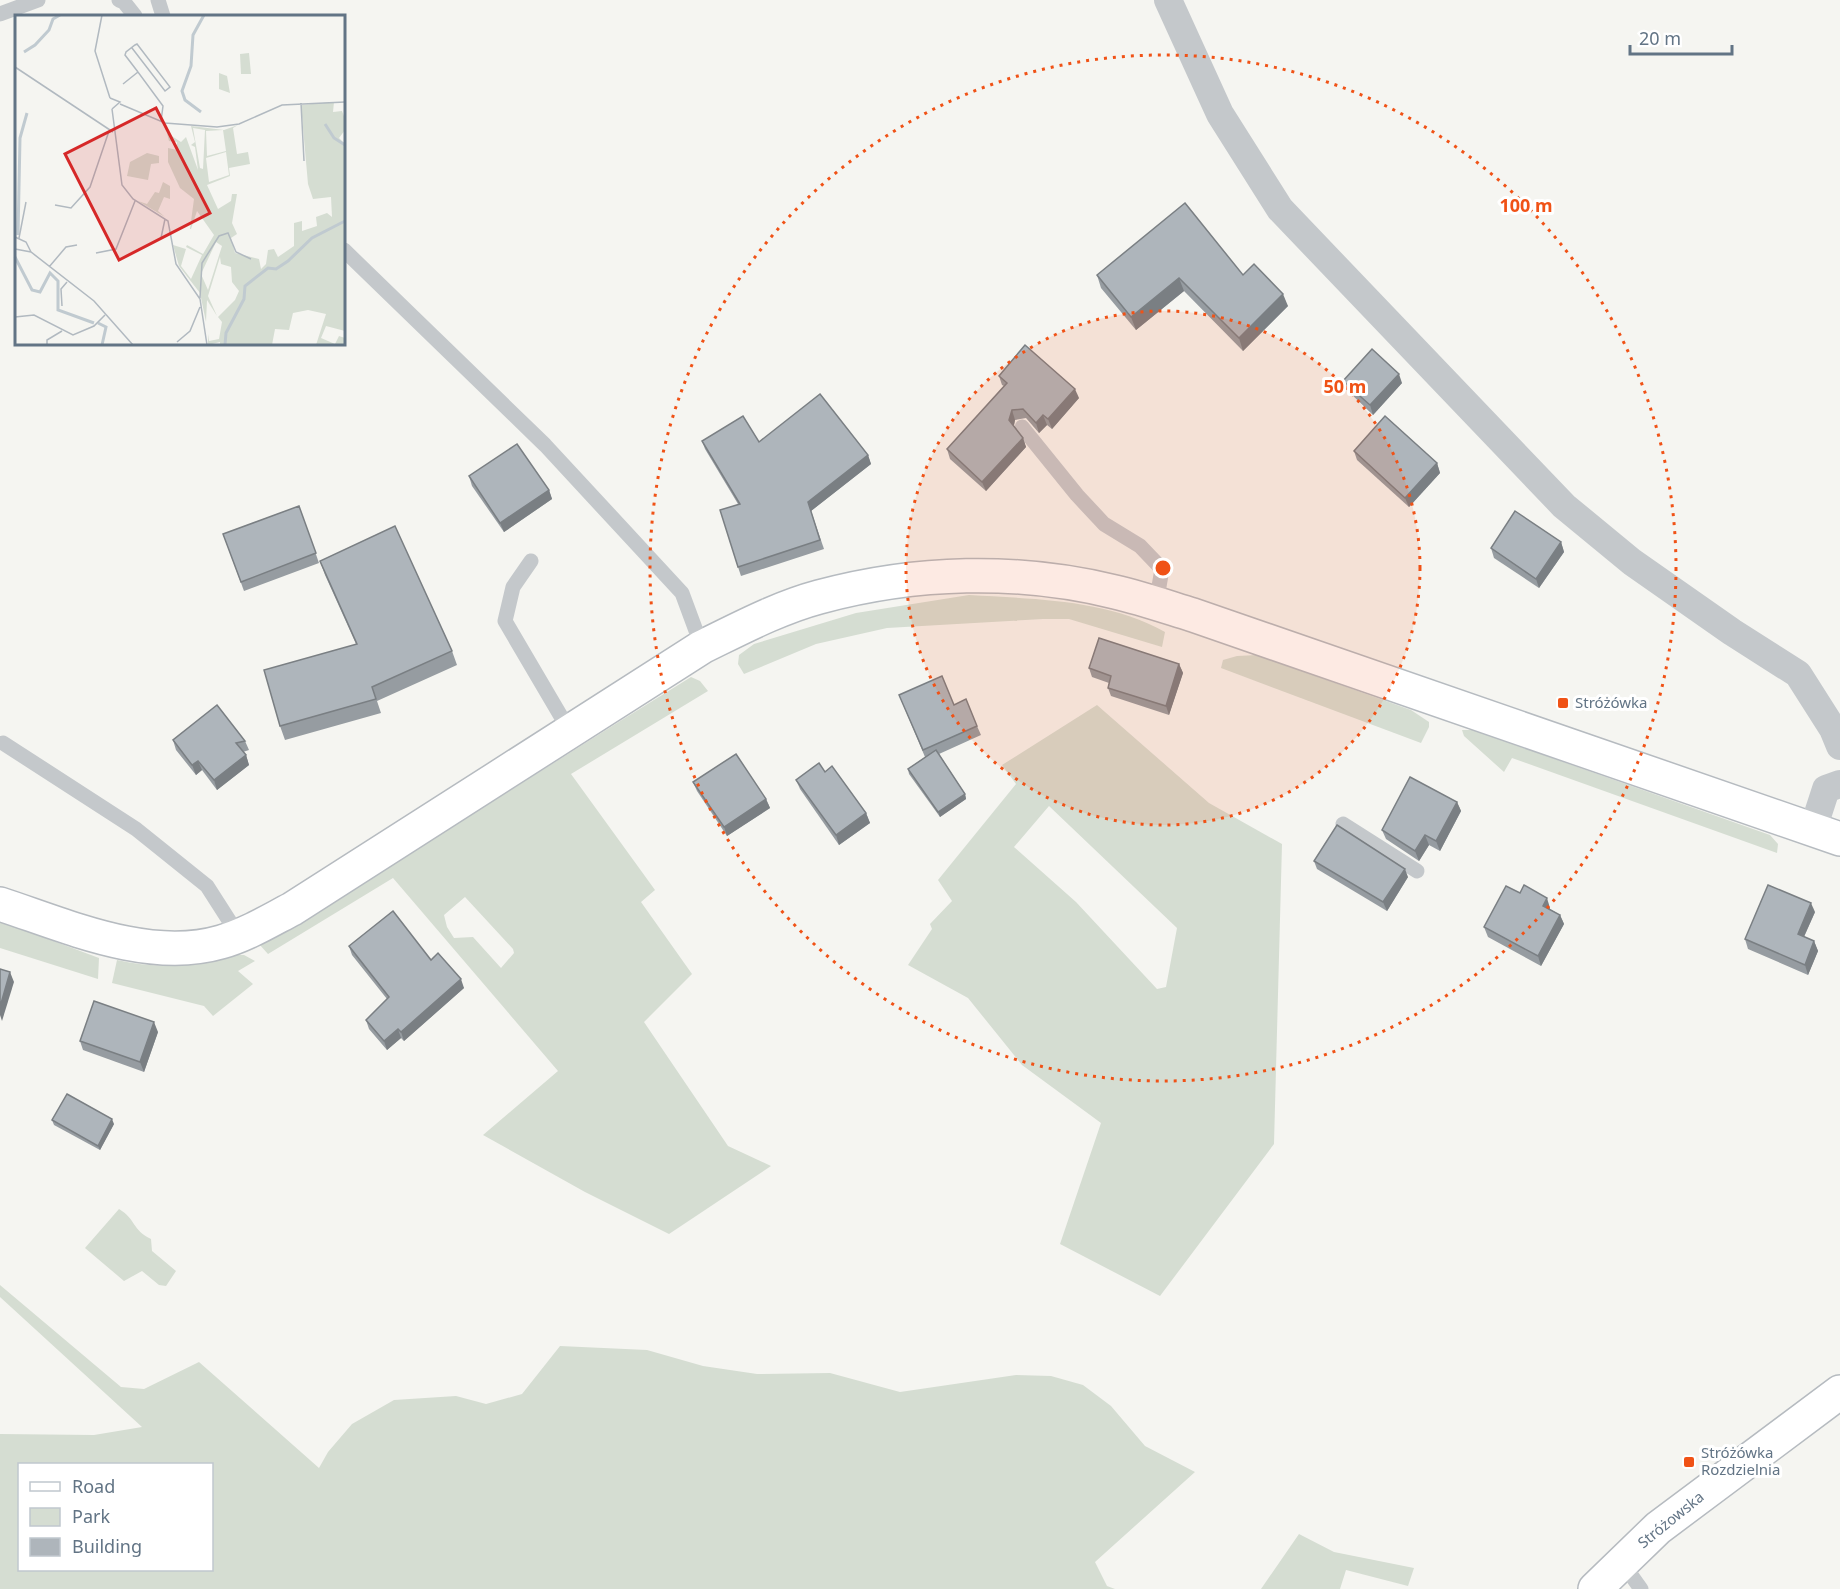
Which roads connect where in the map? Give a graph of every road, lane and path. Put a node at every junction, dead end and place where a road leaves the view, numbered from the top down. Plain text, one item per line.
1 (38, 0) edge
2 (119, 0) edge
3 (158, 0) edge
4 (1168, 0) edge
5 (0, 14) edge
6 (134, 15) edge
7 (163, 15) edge
8 (345, 251) edge
9 (1022, 427) edge
10 (531, 561) dead end
11 (1156, 604) junction
12 (702, 647) junction
13 (569, 730) junction
14 (3, 743) dead end
15 (1840, 746) edge
16 (1840, 784) edge
17 (1343, 824) dead end
18 (1826, 834) edge
19 (1417, 871) dead end
20 (0, 904) edge
21 (239, 936) junction
22 (1840, 1392) edge
23 (1621, 1562) junction
24 (1594, 1589) edge
25 (1641, 1589) edge

1 - 5 lane
2 - 6 lane
3 - 7 lane
4 - 15 street
8 - 12 lane
9 - 11 lane
10 - 13 lane
11 - 12 main road
11 - 18 main road
12 - 13 main road
13 - 21 main road
14 - 21 lane
16 - 18 street
17 - 19 lane
20 - 21 main road
22 - 23 main road, Stróżowska
23 - 24 main road, Stróżowska
23 - 25 lane

